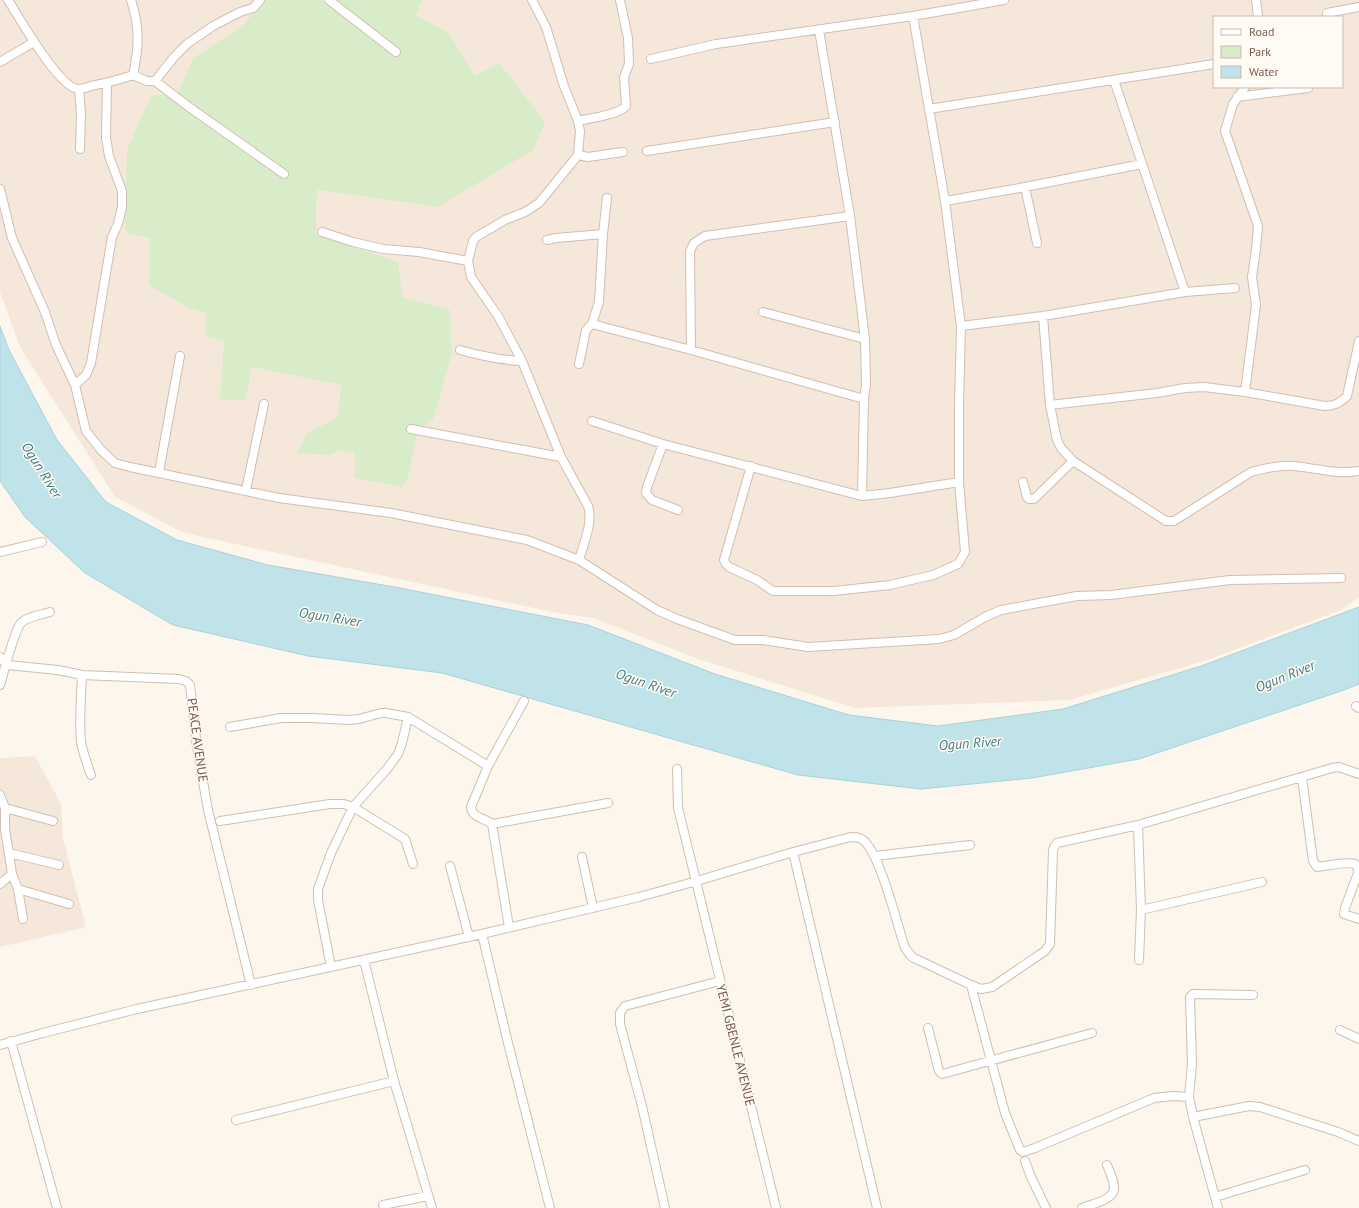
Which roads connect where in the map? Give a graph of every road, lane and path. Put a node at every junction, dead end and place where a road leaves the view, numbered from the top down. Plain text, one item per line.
1 (8, 0) edge
2 (131, 0) edge
3 (260, 0) edge
4 (330, 0) edge
5 (532, 0) edge
6 (620, 0) edge
7 (1004, 0) edge
8 (1256, 0) edge
9 (1359, 7) edge
10 (1327, 12) dead end
11 (913, 16) junction
12 (1258, 16) edge
13 (820, 30) junction
14 (34, 42) junction
15 (396, 52) dead end
16 (651, 59) dead end
17 (0, 62) edge
18 (1213, 64) edge
19 (133, 75) junction
20 (1114, 80) junction
21 (155, 81) junction
22 (107, 84) junction
23 (1244, 88) edge
24 (1308, 88) edge
25 (79, 89) junction
26 (1238, 97) junction
27 (929, 109) junction
28 (578, 121) junction
29 (835, 122) junction
30 (80, 149) dead end
31 (647, 151) dead end
32 (623, 152) dead end
33 (578, 155) junction
34 (1142, 164) junction
35 (284, 174) dead end
36 (1025, 187) junction
37 (0, 190) edge
38 (607, 198) dead end
39 (945, 201) junction
40 (850, 216) junction
41 (322, 232) dead end
42 (603, 234) junction
43 (546, 240) dead end
44 (1037, 243) dead end
45 (468, 261) junction
46 (1235, 288) dead end
47 (1186, 292) junction
48 (763, 312) dead end
49 (1043, 316) junction
50 (592, 324) junction
51 (961, 326) junction
52 (865, 339) junction
53 (1359, 341) edge
54 (460, 350) dead end
55 (691, 350) junction
56 (180, 356) dead end
57 (522, 361) junction
58 (579, 364) dead end
59 (75, 385) junction
60 (1245, 392) junction
61 (864, 399) junction
62 (264, 404) dead end
63 (1050, 405) junction
64 (592, 421) dead end
65 (412, 429) dead end
66 (663, 444) junction
67 (560, 457) junction
68 (1073, 461) junction
69 (751, 466) junction
70 (1359, 471) edge
71 (159, 472) junction
72 (959, 482) junction
73 (1023, 482) dead end
74 (246, 490) junction
75 (862, 496) junction
76 (678, 510) dead end
77 (42, 542) dead end
78 (0, 552) edge
79 (579, 560) junction
80 (1342, 578) dead end
81 (50, 612) dead end
82 (0, 657) edge
83 (7, 665) junction
84 (82, 675) junction
85 (0, 685) edge
86 (524, 701) dead end
87 (408, 717) junction
88 (230, 727) dead end
89 (488, 766) junction
90 (677, 769) dead end
91 (1359, 774) edge
92 (91, 775) dead end
93 (1302, 778) junction
94 (0, 795) edge
95 (608, 803) dead end
96 (353, 807) junction
97 (5, 808) junction
98 (53, 821) dead end
99 (220, 822) dead end
100 (492, 824) junction
101 (1138, 825) junction
102 (2, 831) edge
103 (970, 845) dead end
104 (793, 852) junction
105 (9, 853) junction
106 (875, 856) junction
107 (582, 857) dead end
108 (413, 864) dead end
109 (59, 865) dead end
110 (450, 866) dead end
111 (12, 874) junction
112 (697, 881) junction
113 (1262, 882) dead end
114 (0, 884) edge
115 (18, 889) junction
116 (69, 904) dead end
117 (593, 908) junction
118 (1141, 910) junction
119 (23, 919) dead end
120 (1359, 920) edge
121 (509, 928) junction
122 (482, 934) junction
123 (469, 937) junction
124 (364, 960) junction
125 (1139, 960) dead end
126 (331, 967) junction
127 (720, 981) junction
128 (251, 985) junction
129 (971, 986) junction
130 (1254, 995) dead end
131 (928, 1028) dead end
132 (1340, 1030) dead end
133 (1092, 1033) dead end
134 (1359, 1039) edge
135 (11, 1041) junction
136 (0, 1044) edge
137 (990, 1060) junction
138 (394, 1081) junction
139 (1189, 1097) junction
140 (1194, 1117) junction
141 (236, 1120) dead end
142 (1359, 1141) edge
143 (1025, 1161) dead end
144 (1108, 1165) dead end
145 (1305, 1170) dead end
146 (428, 1196) junction
147 (1215, 1197) junction
148 (383, 1205) dead end
149 (57, 1208) edge
150 (432, 1208) edge
151 (550, 1208) edge
152 (665, 1208) edge
153 (776, 1208) edge
154 (877, 1208) edge
155 (1046, 1208) edge
156 (1082, 1208) edge
157 (1218, 1208) edge

1 - 14 street
2 - 19 street
3 - 21 street
4 - 15 street
5 - 28 street
6 - 28 street
7 - 11 street
8 - 12 street
9 - 10 street
11 - 13 street
11 - 27 street
13 - 16 street
13 - 29 street
14 - 17 street
14 - 25 street
18 - 20 street
19 - 21 street
19 - 22 street
20 - 27 street
20 - 34 street
21 - 35 street
22 - 25 street
22 - 59 street
23 - 26 street
24 - 26 street
25 - 30 street
26 - 60 street
27 - 39 street
28 - 33 street
29 - 31 street
29 - 40 street
32 - 33 street
33 - 45 street
34 - 36 street
34 - 47 street
36 - 39 street
36 - 44 street
37 - 59 street
38 - 42 street
39 - 51 street
40 - 52 street
40 - 55 street
41 - 45 street
42 - 43 street
42 - 50 street
45 - 57 street
46 - 47 street
47 - 49 street
48 - 52 street
49 - 51 street
49 - 63 street
50 - 55 street
50 - 58 street
51 - 72 street
52 - 61 street
53 - 60 street
54 - 57 street
55 - 61 street
56 - 71 street
57 - 67 street
59 - 71 street
60 - 63 street
61 - 75 street
62 - 74 street
63 - 68 street
64 - 66 street
65 - 67 street
66 - 69 street
66 - 76 street
67 - 79 street
68 - 70 street
68 - 73 street
69 - 72 street
69 - 75 street
71 - 74 street
72 - 75 street
74 - 79 street
77 - 78 street
79 - 80 street
81 - 83 street
82 - 83 street
83 - 84 street, PEACE AVENUE
83 - 85 street
84 - 92 street
84 - 128 street, PEACE AVENUE
86 - 89 street
87 - 88 street
87 - 89 street
87 - 96 street
89 - 100 street
90 - 112 street, YEMI GBENLE AVENUE
91 - 93 street
93 - 101 street
93 - 120 street
94 - 97 street
95 - 100 street
96 - 99 street
96 - 108 street
96 - 126 street
97 - 98 street
97 - 102 street
100 - 121 street
101 - 118 street
101 - 129 street
102 - 105 street
103 - 106 street
104 - 106 street
104 - 112 street
104 - 154 street
105 - 109 street
105 - 111 street
106 - 129 street
107 - 117 street
110 - 123 street
111 - 114 street
111 - 115 street
112 - 117 street
112 - 127 street, YEMI GBENLE AVENUE
113 - 118 street
115 - 116 street
115 - 119 street
117 - 121 street
118 - 125 street
121 - 122 street
122 - 123 street
122 - 151 street
123 - 124 street
124 - 126 street
124 - 138 street
126 - 128 street
127 - 152 street
127 - 153 street, YEMI GBENLE AVENUE
128 - 135 street
129 - 137 street
130 - 139 street
131 - 137 street
132 - 134 street
133 - 137 street
135 - 136 street
135 - 149 street
137 - 139 street
138 - 141 street
138 - 146 street
139 - 140 street
140 - 142 street
140 - 147 street
143 - 155 street
144 - 156 street
145 - 147 street
146 - 148 street
146 - 150 street
147 - 157 street

